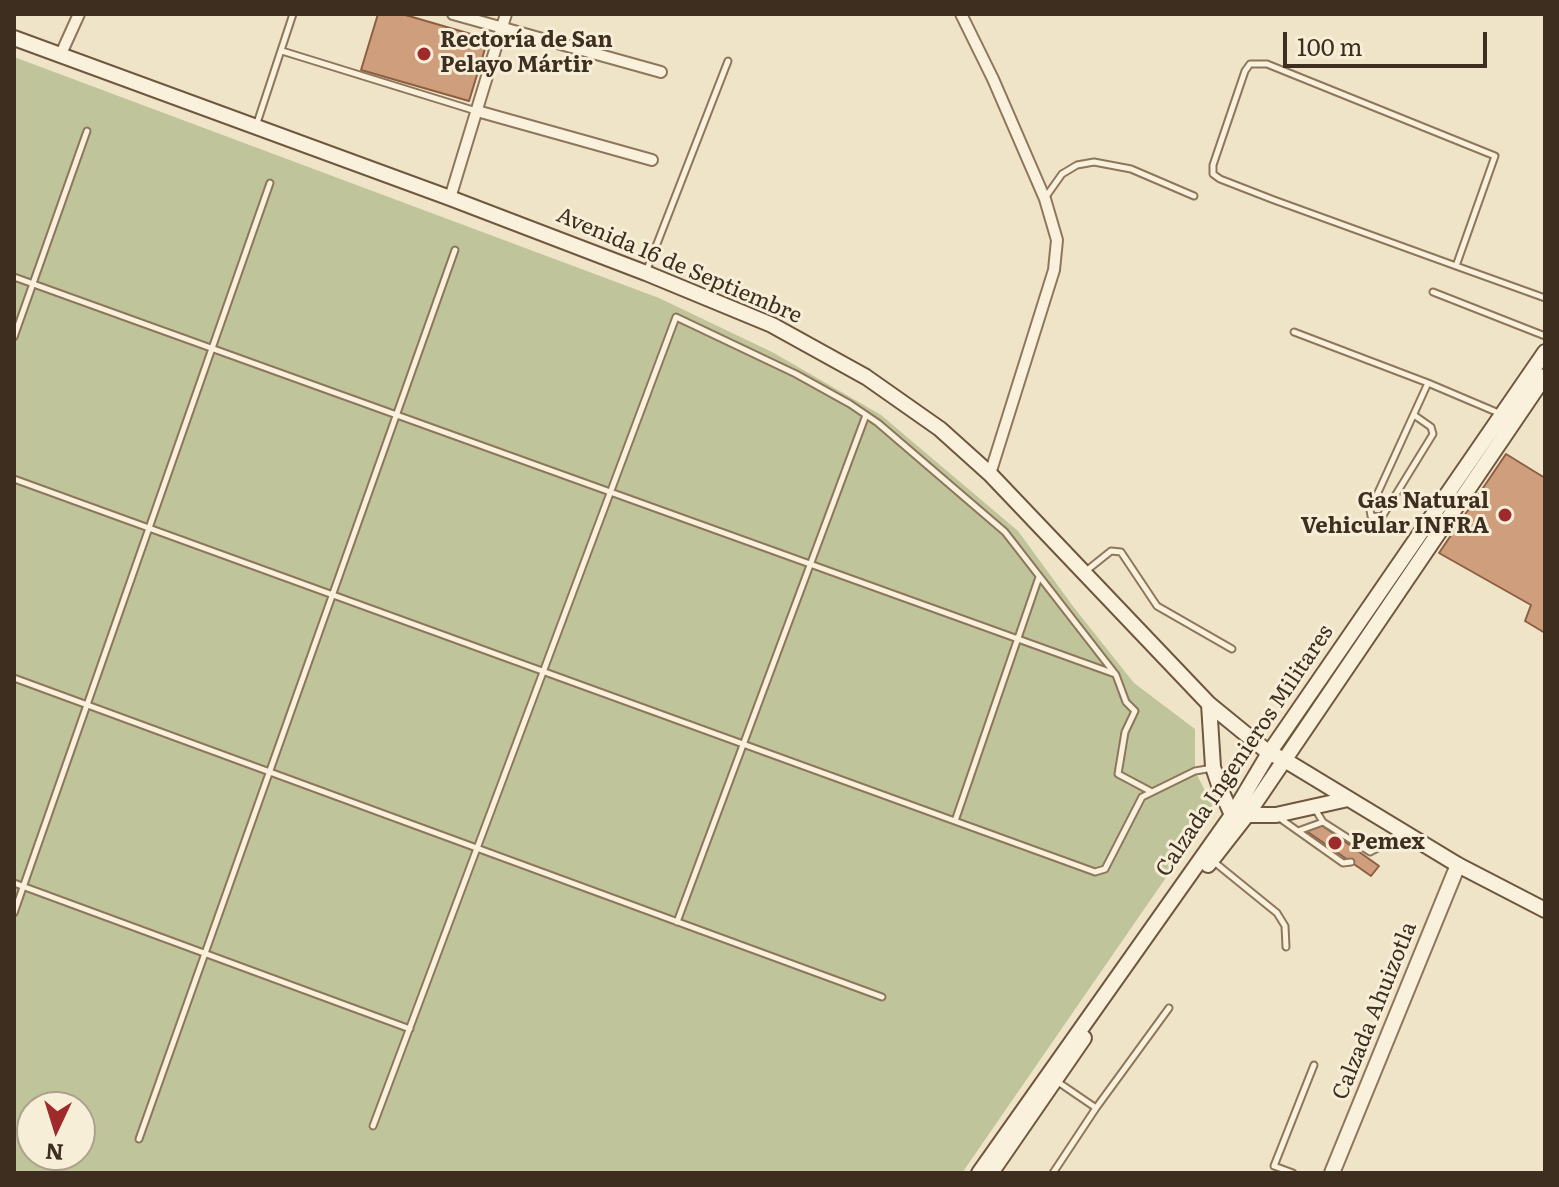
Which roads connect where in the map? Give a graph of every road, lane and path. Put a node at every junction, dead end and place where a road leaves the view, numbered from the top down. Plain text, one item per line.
1 (79, 14) edge
2 (293, 14) edge
3 (453, 14) edge
4 (506, 14) edge
5 (961, 14) edge
6 (502, 28) junction
7 (14, 38) edge
8 (282, 51) junction
9 (60, 56) junction
10 (728, 61) dead end
11 (661, 72) dead end
12 (477, 111) junction
13 (256, 127) junction
14 (87, 131) dead end
15 (652, 160) dead end
16 (270, 183) dead end
17 (1194, 196) dead end
18 (450, 198) junction
19 (1045, 199) junction
20 (455, 250) dead end
21 (1456, 266) junction
22 (646, 273) junction
23 (14, 277) edge
24 (33, 284) junction
25 (1433, 292) dead end
26 (1545, 298) edge
27 (1294, 332) dead end
28 (1545, 336) edge
29 (14, 337) edge
30 (212, 348) junction
31 (1545, 352) edge
32 (1545, 376) edge
33 (1428, 383) junction
34 (1502, 414) junction
35 (397, 415) junction
36 (866, 415) junction
37 (1414, 415) junction
38 (990, 474) junction
39 (14, 479) edge
40 (611, 492) junction
41 (149, 528) junction
42 (810, 564) junction
43 (1083, 573) junction
44 (1040, 576) junction
45 (332, 595) junction
46 (1019, 640) junction
47 (1232, 649) dead end
48 (543, 672) junction
49 (1116, 675) junction
50 (14, 678) edge
51 (1209, 704) junction
52 (87, 705) junction
53 (743, 744) junction
54 (1276, 756) junction
55 (1213, 767) junction
56 (269, 772) junction
57 (1150, 791) junction
58 (1348, 799) junction
59 (1314, 808) junction
60 (1239, 815) junction
61 (1276, 815) junction
62 (955, 821) junction
63 (1323, 822) junction
64 (1297, 831) junction
65 (1406, 834) junction
66 (477, 848) junction
67 (1208, 857) junction
68 (1351, 862) dead end
69 (1458, 865) junction
70 (14, 883) edge
71 (23, 887) junction
72 (1545, 910) edge
73 (14, 913) edge
74 (677, 922) junction
75 (1286, 947) dead end
76 (205, 953) junction
77 (882, 997) dead end
78 (1169, 1008) dead end
79 (410, 1029) junction
80 (1314, 1065) dead end
81 (1052, 1078) junction
82 (1096, 1108) junction
83 (373, 1126) dead end
84 (139, 1139) dead end
85 (1274, 1166) junction
86 (979, 1173) edge
87 (991, 1173) edge
88 (1053, 1173) edge
89 (1272, 1173) edge
90 (1293, 1173) edge
91 (1332, 1173) edge

1 - 9 street
2 - 8 lane
3 - 6 street
4 - 6 street
5 - 19 street
6 - 11 street
6 - 12 street
7 - 9 main road, Avenida 16 de Septiembre
8 - 12 lane
8 - 13 lane
9 - 13 main road, Avenida 16 de Septiembre
10 - 22 lane
12 - 15 street
12 - 18 street
13 - 18 main road, Avenida 16 de Septiembre
14 - 24 lane
16 - 30 lane
17 - 19 lane
18 - 22 main road, Avenida 16 de Septiembre
19 - 38 street
20 - 35 lane
21 - 21 lane
21 - 26 lane
22 - 38 main road, Avenida 16 de Septiembre
23 - 24 lane
24 - 29 lane
24 - 30 lane
25 - 28 lane
27 - 33 lane
30 - 35 lane
30 - 41 lane
31 - 34 main road, Calzada Ingenieros Militares
32 - 54 main road, Calzada Ingenieros Militares
33 - 34 lane
33 - 37 lane
34 - 54 main road, Calzada Ingenieros Militares
35 - 40 lane
35 - 45 lane
36 - 40 lane
36 - 42 lane
36 - 44 lane
37 - 37 lane
38 - 43 main road, Avenida 16 de Septiembre
39 - 41 lane
40 - 42 lane
40 - 48 lane
41 - 45 lane
41 - 52 lane
42 - 46 lane
42 - 53 lane
43 - 47 lane
43 - 51 main road, Avenida 16 de Septiembre
44 - 46 lane
44 - 49 lane
45 - 48 lane
45 - 56 lane
46 - 49 lane
46 - 62 lane
48 - 53 lane
48 - 66 lane
49 - 57 lane
50 - 52 lane
51 - 54 main road, Avenida 16 de Septiembre
51 - 55 main road
52 - 56 lane
52 - 71 lane
53 - 62 lane
53 - 74 lane
54 - 58 main road, Avenida 16 de Septiembre
54 - 60 main road, Calzada Ingenieros Militares
55 - 57 lane
55 - 60 main road
56 - 66 lane
56 - 76 lane
57 - 62 lane
58 - 59 main road
58 - 65 main road, Avenida 16 de Septiembre
59 - 61 main road
59 - 63 lane
60 - 61 main road
60 - 67 main road, Calzada Ingenieros Militares
61 - 64 lane
63 - 64 lane
63 - 65 lane
64 - 68 lane
65 - 69 main road, Avenida 16 de Septiembre
66 - 74 lane
66 - 79 lane
67 - 75 lane
67 - 81 main road, Calzada Ingenieros Militares
69 - 72 main road, Avenida 16 de Septiembre
69 - 91 main road, Calzada Ahuizotla
70 - 71 lane
71 - 73 lane
71 - 76 lane
74 - 77 lane
76 - 79 lane
76 - 84 lane
78 - 82 lane
79 - 83 lane
80 - 85 lane
81 - 82 lane
81 - 86 main road, Calzada Ingenieros Militares
81 - 87 main road, Calzada Ingenieros Militares
82 - 88 lane
85 - 89 lane
85 - 90 lane

